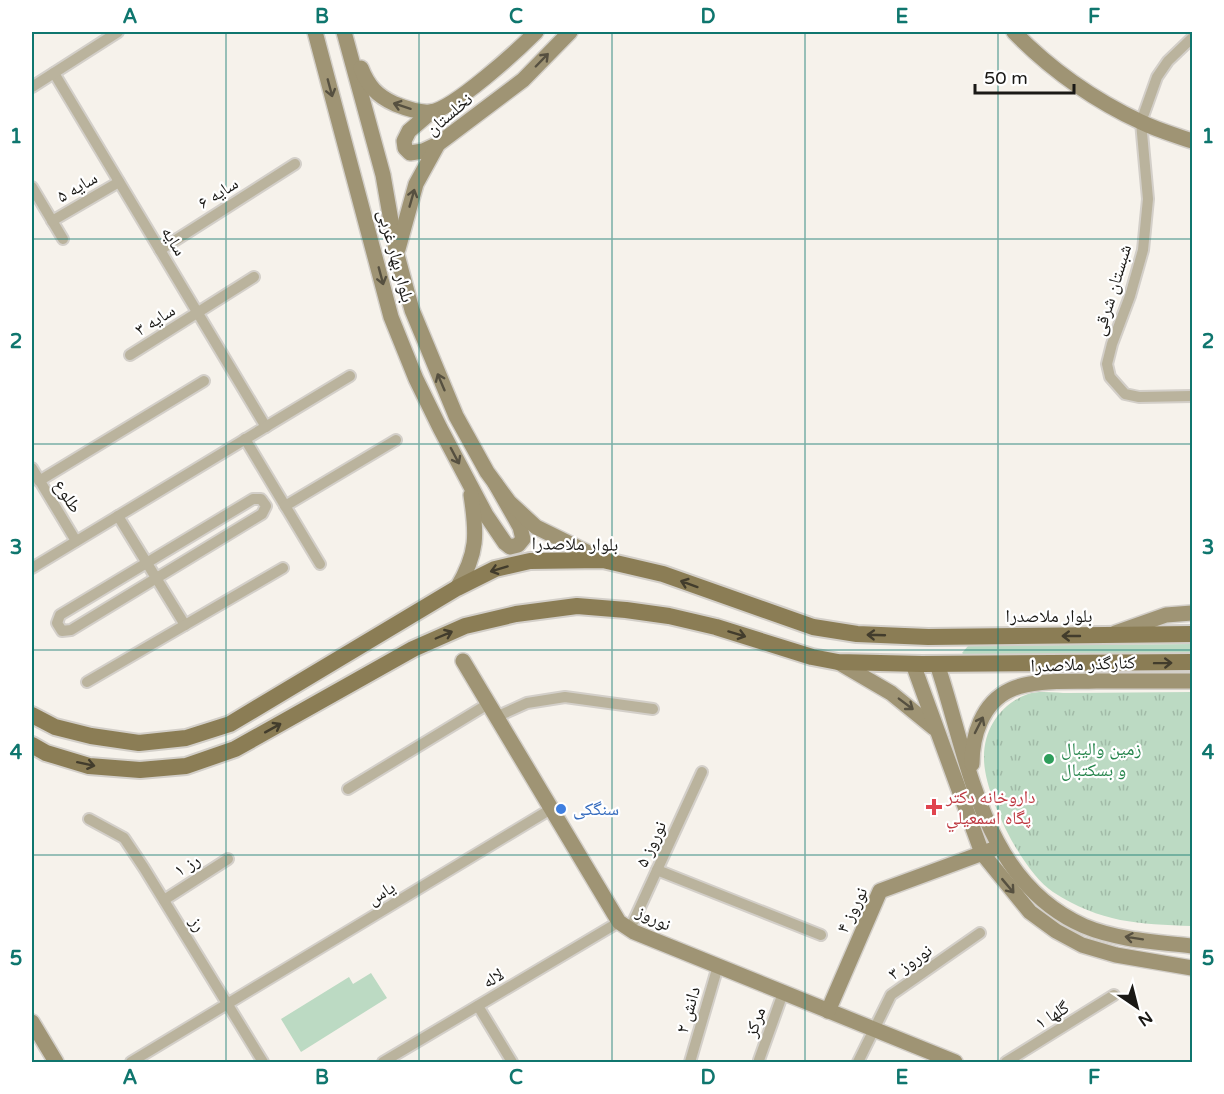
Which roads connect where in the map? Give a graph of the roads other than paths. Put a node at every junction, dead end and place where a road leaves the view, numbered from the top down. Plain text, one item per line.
1 (118, 32) edge
2 (315, 32) edge
3 (345, 32) edge
4 (536, 32) edge
5 (570, 32) edge
6 (1014, 32) edge
7 (1192, 38) edge
8 (54, 73) junction
9 (32, 87) edge
10 (431, 112) junction
11 (1141, 122) junction
12 (1192, 141) edge
13 (438, 144) junction
14 (295, 164) dead end
15 (119, 182) junction
16 (32, 187) edge
17 (52, 221) junction
18 (63, 239) dead end
19 (160, 250) junction
20 (397, 255) junction
21 (254, 277) dead end
22 (198, 313) junction
23 (130, 356) dead end
24 (350, 376) dead end
25 (204, 381) dead end
26 (1192, 396) edge
27 (266, 427) junction
28 (244, 439) junction
29 (396, 440) dead end
30 (32, 468) edge
31 (491, 477) junction
32 (468, 480) junction
33 (39, 481) junction
34 (285, 506) junction
35 (118, 516) junction
36 (76, 541) junction
37 (603, 560) junction
38 (147, 563) junction
39 (320, 564) dead end
40 (32, 568) edge
41 (284, 568) dead end
42 (156, 578) junction
43 (457, 588) junction
44 (1192, 613) edge
45 (185, 625) junction
46 (1192, 634) edge
47 (1109, 635) junction
48 (904, 636) junction
49 (928, 637) junction
50 (463, 661) dead end
51 (838, 662) junction
52 (1192, 662) edge
53 (1138, 663) junction
54 (913, 664) junction
55 (937, 664) junction
56 (1138, 681) junction
57 (1192, 681) edge
58 (87, 682) dead end
59 (944, 685) junction
60 (924, 694) junction
61 (653, 710) dead end
62 (492, 711) junction
63 (32, 715) edge
64 (934, 724) junction
65 (32, 745) edge
66 (702, 772) dead end
67 (972, 782) junction
68 (348, 789) dead end
69 (551, 809) junction
70 (89, 819) dead end
71 (999, 847) junction
72 (982, 853) junction
73 (228, 860) dead end
74 (657, 870) junction
75 (164, 900) junction
76 (624, 926) junction
77 (980, 933) dead end
78 (821, 935) dead end
79 (1192, 946) edge
80 (718, 966) junction
81 (1192, 968) edge
82 (783, 993) junction
83 (1114, 995) dead end
84 (228, 1004) junction
85 (478, 1006) junction
86 (828, 1011) junction
87 (32, 1022) edge
88 (874, 1030) junction
89 (56, 1062) edge
90 (130, 1062) edge
91 (263, 1062) edge
92 (383, 1062) edge
93 (512, 1062) edge
94 (690, 1062) edge
95 (760, 1062) edge
96 (858, 1062) edge
97 (955, 1062) edge
98 (1006, 1062) edge

1 - 8 street
2 -> 32 main road, بلوار بهار غربی
10 -> 3 main road, نخلستان
3 - 20 main road, بلوار بهار غربی
4 - 10 main road, نخلستان
13 -> 5 main road, نخلستان
6 - 11 main road
7 - 11 street
8 - 9 street
8 - 15 street, سایه
10 - 13 main road
11 - 12 main road
11 - 26 street, شبستان شرقی
20 -> 13 main road, نخلستان
14 - 19 street, سایه ۶
15 - 17 street, سایه ۵
15 - 19 street, سایه
16 - 17 street
17 - 18 street
19 - 22 street, سایه
31 -> 20 main road, بلوار بهار غربی
21 - 22 street, سایه ۳
22 - 23 street, سایه ۳
22 - 27 street, سایه
24 - 27 street
25 - 33 street
27 - 28 street
28 - 34 street
28 - 35 street
29 - 34 street
30 - 33 street, طلوع
31 - 32 main road, بلوار بهار غربی
31 - 37 main road
32 - 43 main road
33 - 36 street, طلوع
34 - 39 street
35 - 36 street
35 - 38 street
36 - 40 street
37 -> 43 main road, بلوار ملاصدرا
48 -> 37 main road, بلوار ملاصدرا
38 - 42 street
38 - 42 street
38 - 42 street
41 - 45 street
42 - 45 street
43 - 63 main road, بلوار ملاصدرا
44 - 47 main road
45 - 58 street
46 - 47 main road, بلوار ملاصدرا
47 -> 49 main road, بلوار ملاصدرا
48 - 49 main road, بلوار ملاصدرا
48 - 54 main road
49 - 55 main road
50 - 62 main road, نوروز
51 - 54 main road
51 -> 64 main road
65 -> 51 main road
53 -> 52 main road
53 - 55 main road
53 - 56 main road
54 - 55 main road
54 - 60 main road
55 - 59 main road
56 - 57 main road, کنارگذر ملاصدرا
67 -> 56 main road, کنارگذر ملاصدرا
59 - 60 main road
59 - 67 main road
60 - 64 main road
61 - 62 street
62 - 68 street
62 - 69 main road, نوروز
64 - 72 main road
66 - 74 street, نوروز ۵
67 - 71 main road
69 - 76 main road, نوروز
69 - 84 street, یاس
70 - 75 street, رز
71 - 72 main road, نوروز ۴
79 -> 71 main road
72 -> 81 main road
72 - 86 main road, نوروز ۴
73 - 75 street, رز ۱
74 - 76 street, نوروز ۵
74 - 78 street
75 - 84 street, رز
76 - 80 main road, نوروز
76 - 85 street, لاله
77 - 88 street, نوروز ۳
80 - 82 main road, نوروز
80 - 94 street, دانش ۲
82 - 86 main road, نوروز
82 - 95 street, مرکز
83 - 98 street, گلها ۱
84 - 90 street, یاس
84 - 91 street, رز
85 - 92 street, لاله
85 - 93 street
86 - 88 main road, نوروز
87 - 89 main road
88 - 96 street, نوروز ۳
88 - 97 main road, نوروز

